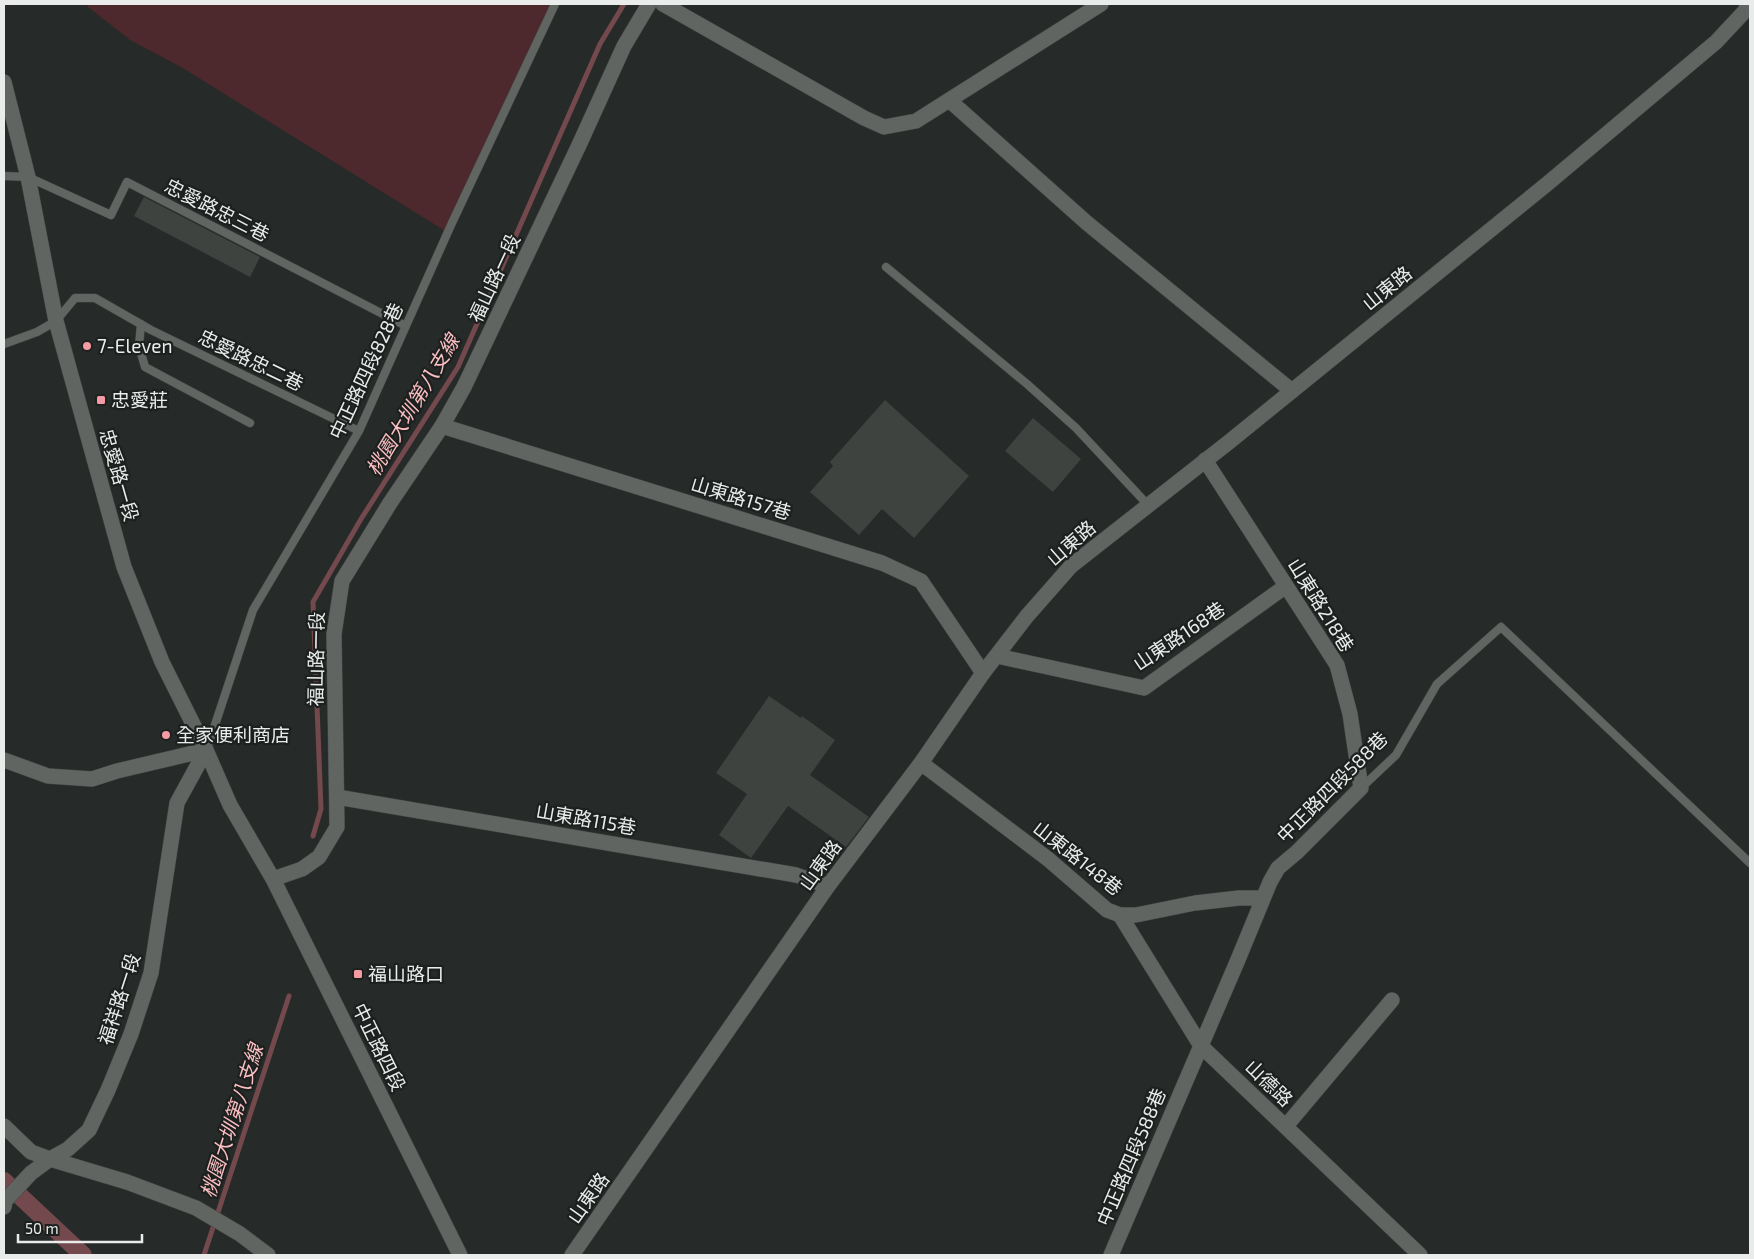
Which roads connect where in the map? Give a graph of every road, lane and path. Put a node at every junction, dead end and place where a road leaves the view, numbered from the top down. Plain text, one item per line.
1 (555, 4) edge
2 (649, 4) edge
3 (663, 4) edge
4 (1101, 4) edge
5 (1748, 9) edge
6 (4, 82) edge
7 (949, 100) junction
8 (4, 176) edge
9 (28, 176) junction
10 (886, 267) dead end
11 (56, 321) junction
12 (141, 324) junction
13 (406, 326) junction
14 (4, 344) edge
15 (1292, 390) junction
16 (250, 423) dead end
17 (442, 426) junction
18 (359, 431) junction
19 (1205, 460) junction
20 (1148, 505) junction
21 (1286, 586) junction
22 (996, 656) junction
23 (983, 673) junction
24 (206, 750) junction
25 (4, 760) edge
26 (921, 763) junction
27 (1361, 788) junction
28 (337, 797) junction
29 (1750, 863) edge
30 (273, 879) junction
31 (828, 886) junction
32 (1263, 898) junction
33 (1120, 915) junction
34 (1392, 1000) dead end
35 (1202, 1046) junction
36 (4, 1126) edge
37 (1286, 1126) junction
38 (50, 1160) junction
39 (4, 1204) edge
40 (268, 1255) edge
41 (460, 1255) edge
42 (572, 1255) edge
43 (1111, 1255) edge
44 (1420, 1255) edge

1 - 13 lane, 中正路四段828巷
2 - 17 street, 福山路一段
3 - 7 street
4 - 7 street
5 - 15 street, 山東路
6 - 9 street, 忠愛路一段
7 - 15 street
8 - 9 lane
9 - 11 street, 忠愛路一段
9 - 13 lane, 忠愛路忠三巷
10 - 20 lane
11 - 12 lane, 忠愛路忠二巷
11 - 14 lane
11 - 24 street, 忠愛路一段
12 - 16 lane
12 - 18 lane, 忠愛路忠二巷
13 - 18 lane, 中正路四段828巷
15 - 19 street, 山東路
17 - 23 street, 山東路157巷
17 - 28 street, 福山路一段
18 - 24 lane, 中正路四段828巷
19 - 20 street, 山東路
19 - 21 street, 山東路218巷
20 - 22 street, 山東路
21 - 22 street, 山東路168巷
21 - 27 street, 山東路218巷
22 - 23 street, 山東路
23 - 26 street, 山東路
24 - 25 street
24 - 30 street, 中正路四段
24 - 38 street, 福祥路一段
26 - 31 street, 山東路
26 - 33 street, 山東路148巷
27 - 29 lane, 中正路四段588巷
27 - 32 street, 中正路四段588巷
28 - 30 street, 福山路一段
28 - 31 street, 山東路115巷
30 - 41 street, 中正路四段
31 - 42 street, 山東路
32 - 33 street, 山東路148巷
32 - 35 street, 中正路四段588巷
33 - 35 street, 山德路
34 - 37 street
35 - 37 street, 山德路
35 - 43 street, 中正路四段588巷
36 - 38 street
37 - 44 street, 山德路
38 - 39 street, 福祥路一段
38 - 40 street

